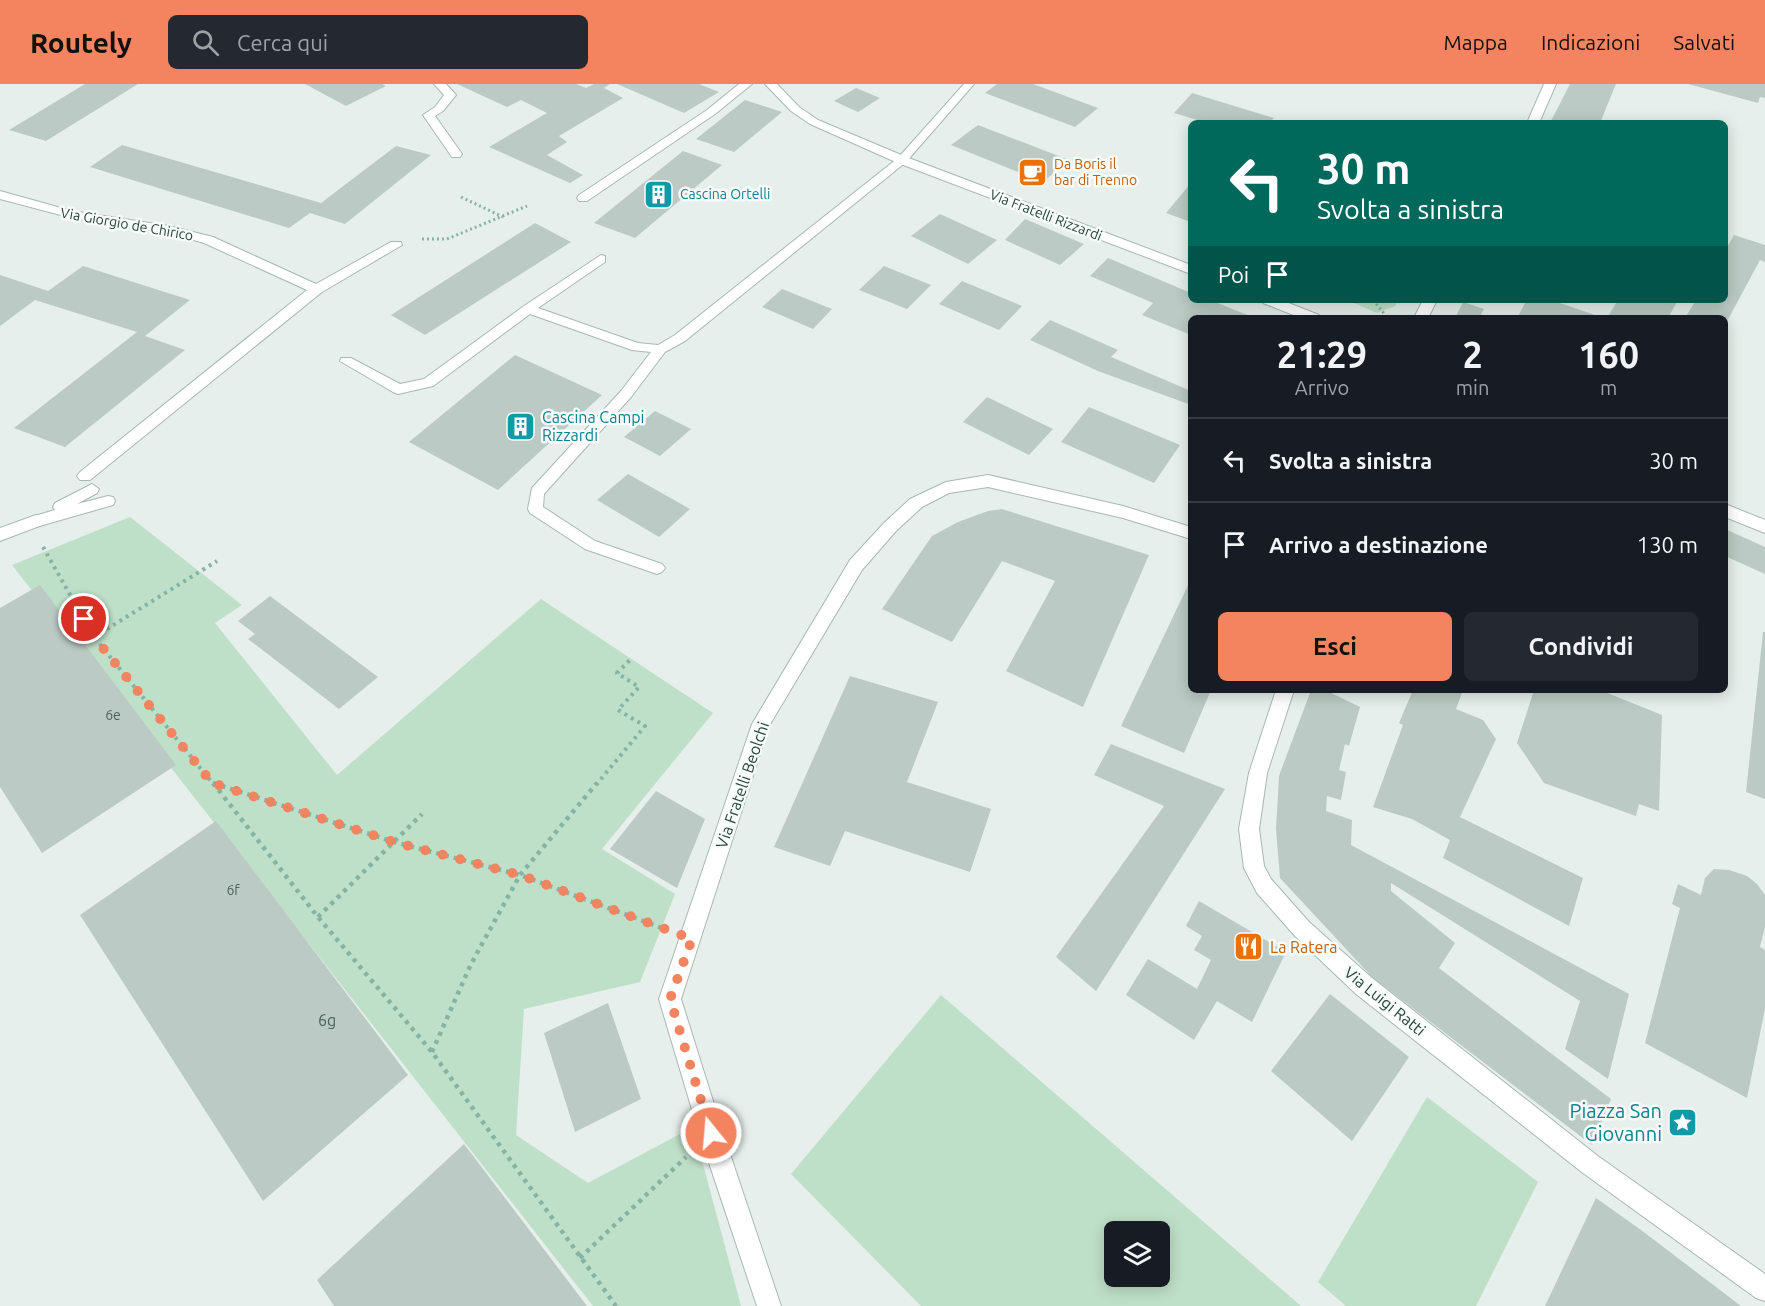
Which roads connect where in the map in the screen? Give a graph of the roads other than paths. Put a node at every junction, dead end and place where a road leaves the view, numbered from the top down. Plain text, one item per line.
1 (440, 84) edge
2 (746, 84) edge
3 (771, 84) edge
4 (969, 84) edge
5 (1550, 84) edge
6 (1534, 120) edge
7 (456, 154) dead end
8 (902, 160) junction
9 (0, 195) edge
10 (584, 198) dead end
11 (396, 245) dead end
12 (601, 260) dead end
13 (1188, 269) edge
14 (317, 290) junction
15 (1276, 303) edge
16 (528, 309) junction
17 (1306, 315) edge
18 (660, 349) junction
19 (346, 361) dead end
20 (85, 476) dead end
21 (92, 489) dead end
22 (108, 501) dead end
23 (1728, 511) edge
24 (36, 521) junction
25 (1765, 527) edge
26 (1188, 532) edge
27 (0, 535) edge
28 (657, 568) dead end
29 (1285, 693) edge
30 (1765, 1289) edge
31 (769, 1306) edge

1 - 7 street
2 - 10 street
3 - 8 street, Via Fratelli Rizzardi
4 - 8 lane
5 - 6 street
8 - 13 street, Via Fratelli Rizzardi
8 - 18 lane
9 - 14 street, Via Giorgio de Chirico
11 - 14 street
12 - 16 lane
14 - 20 street
15 - 17 street
16 - 18 lane
16 - 19 lane
18 - 28 lane
21 - 24 lane
22 - 24 lane
23 - 25 street
24 - 27 street
26 - 31 street, Via Fratelli Beolchi
29 - 30 street, Via Luigi Ratti

